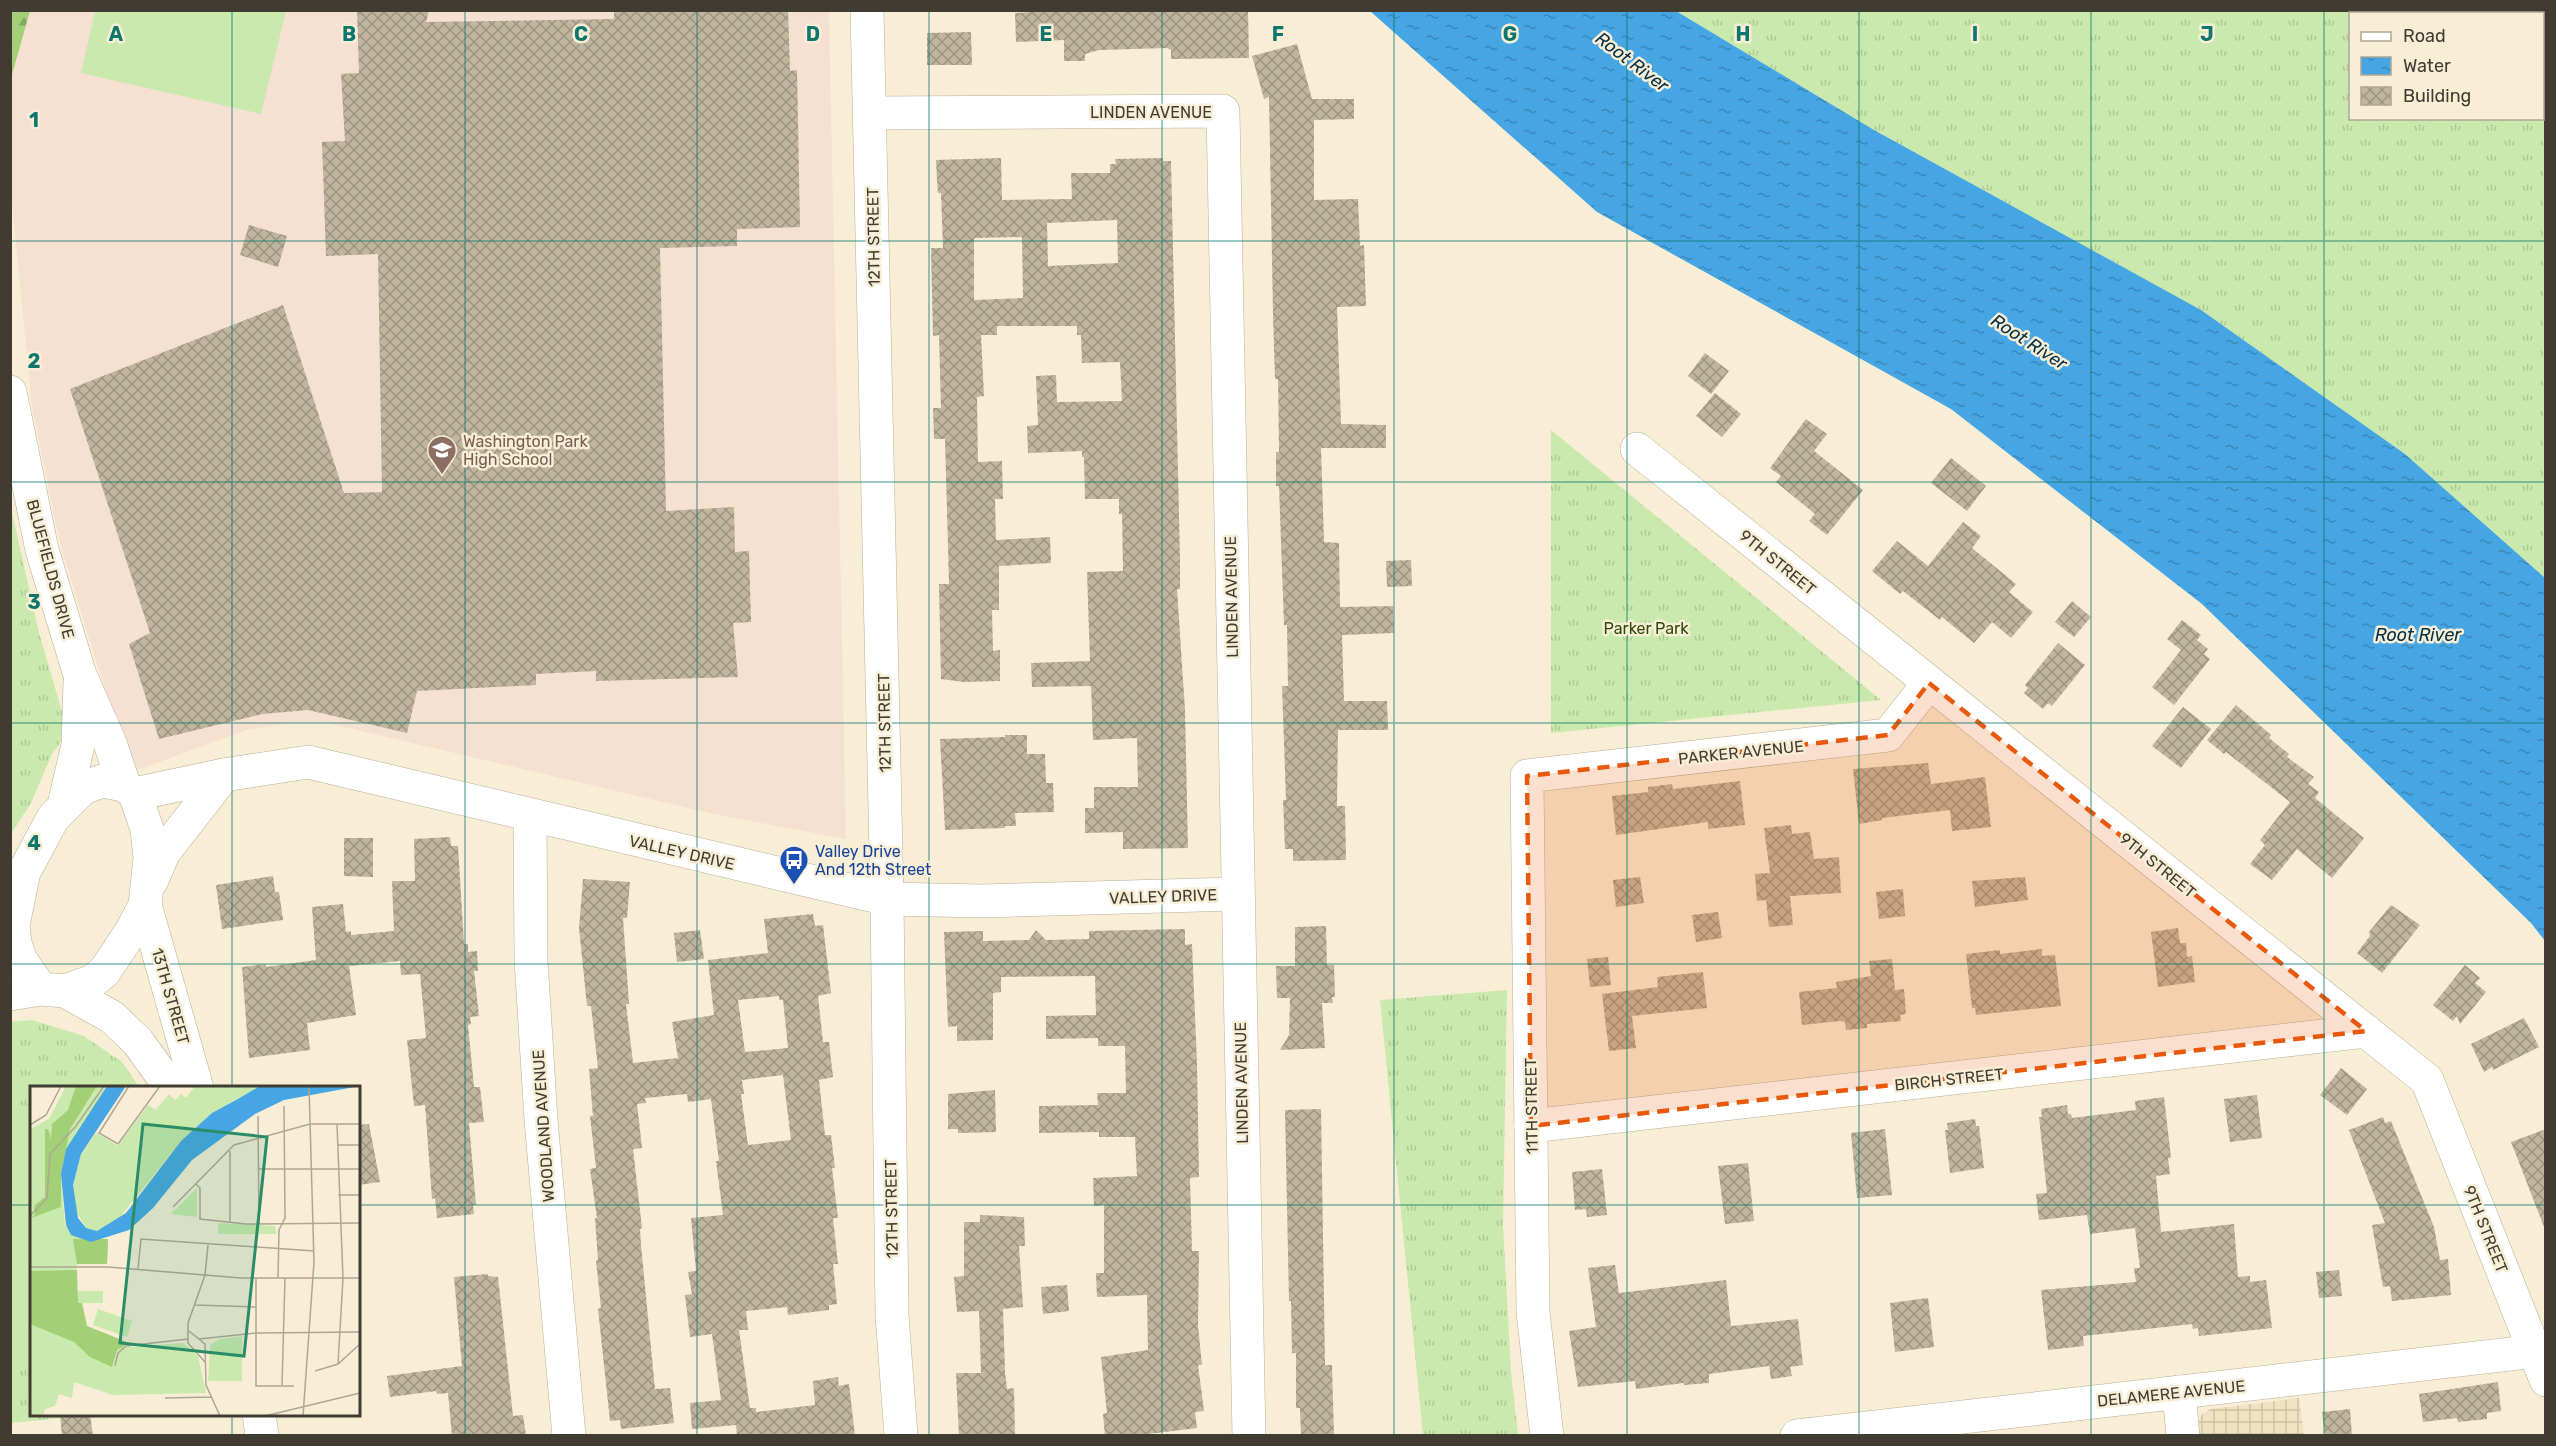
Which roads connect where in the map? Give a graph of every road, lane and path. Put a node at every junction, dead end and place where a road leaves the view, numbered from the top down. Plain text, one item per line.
1 (867, 10) edge
2 (870, 113) junction
3 (10, 392) edge
4 (1637, 449) dead end
5 (80, 675) junction
6 (1929, 682) junction
7 (224, 775) junction
8 (1527, 776) joint
9 (130, 789) junction
10 (64, 806) junction
11 (530, 816) junction
12 (17, 877) edge
13 (1237, 894) junction
14 (146, 897) junction
15 (887, 899) junction
16 (39, 991) edge
17 (2366, 1031) junction
18 (170, 1086) edge
19 (196, 1086) edge
20 (1531, 1126) junction
21 (2542, 1361) edge
22 (2179, 1392) junction
23 (259, 1416) edge
24 (262, 1436) edge
25 (569, 1436) edge
26 (901, 1436) edge
27 (1249, 1436) edge
28 (1547, 1436) edge
29 (1797, 1436) edge
30 (2183, 1436) edge

1 - 2 street, 12TH STREET
2 - 13 street, LINDEN AVENUE
2 - 15 street, 12TH STREET
3 - 5 street, BLUEFIELDS DRIVE
4 - 6 street, 9TH STREET
5 - 9 street, BLUEFIELDS DRIVE
5 - 10 street, BLUEFIELDS DRIVE
6 - 8 street, PARKER AVENUE
6 - 17 street, 9TH STREET
7 - 9 street, VALLEY DRIVE
7 - 11 street, VALLEY DRIVE
7 - 14 street
8 - 20 street, 11TH STREET
9 - 10 street
9 - 14 street
10 - 12 street
11 - 15 street, VALLEY DRIVE
11 - 25 street, WOODLAND AVENUE
12 - 16 street
13 - 15 street, VALLEY DRIVE
13 - 27 street, LINDEN AVENUE
14 - 16 street
14 - 19 street, 13TH STREET
15 - 26 street, 12TH STREET
16 - 18 street
17 - 20 street, BIRCH STREET
17 - 21 street, 9TH STREET
20 - 28 street, 11TH STREET
21 - 22 street, DELAMERE AVENUE
22 - 29 street, DELAMERE AVENUE
22 - 30 street
23 - 24 street

